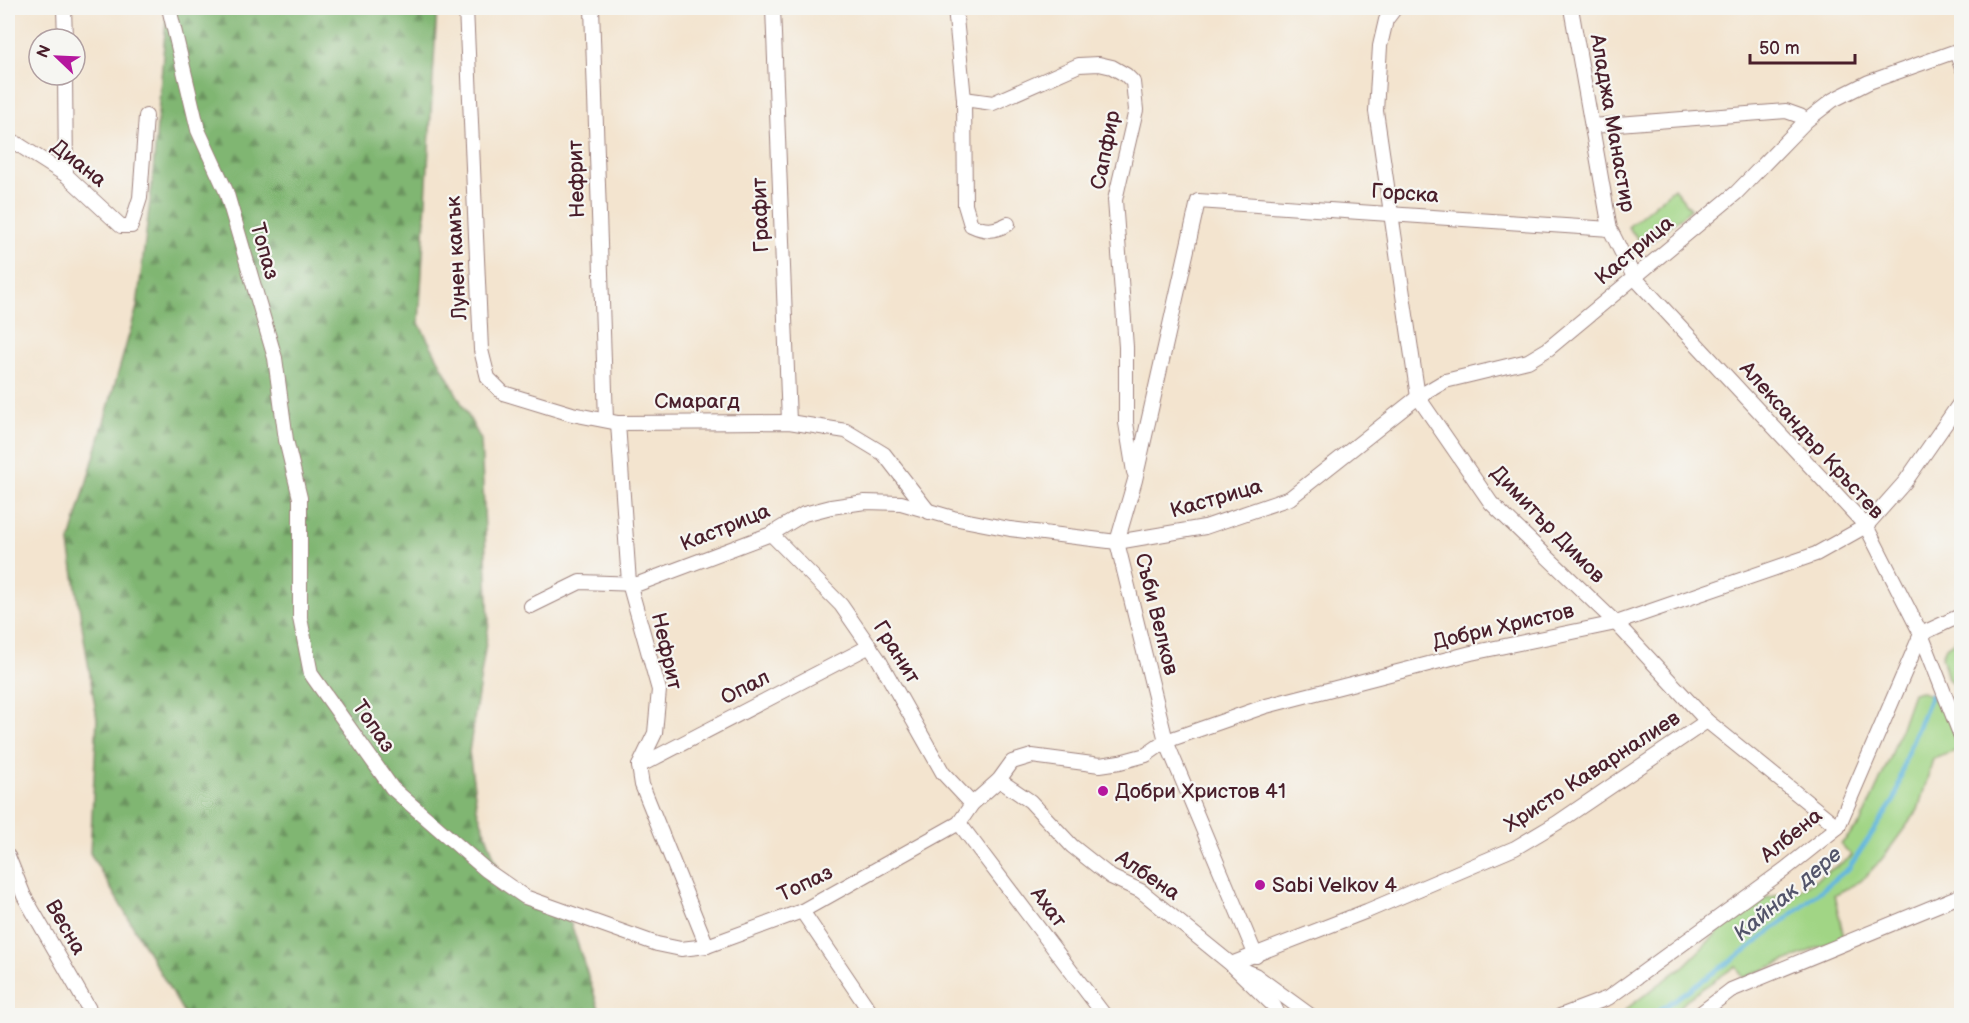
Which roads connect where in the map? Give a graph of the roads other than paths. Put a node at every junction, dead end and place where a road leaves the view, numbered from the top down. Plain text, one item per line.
1 (64, 8) edge
2 (169, 8) edge
3 (466, 8) edge
4 (592, 8) edge
5 (773, 8) edge
6 (954, 8) edge
7 (1395, 8) edge
8 (1571, 8) edge
9 (65, 27) edge
10 (1959, 51) edge
11 (1962, 68) edge
12 (65, 87) edge
13 (964, 99) junction
14 (146, 116) dead end
15 (1806, 121) junction
16 (1592, 126) junction
17 (8, 138) edge
18 (66, 175) junction
19 (1198, 201) joint
20 (1390, 212) junction
21 (1008, 224) dead end
22 (1610, 229) junction
23 (1634, 277) junction
24 (1418, 397) junction
25 (1962, 400) edge
26 (612, 422) junction
27 (789, 422) junction
28 (1135, 480) junction
29 (929, 512) junction
30 (1866, 526) junction
31 (771, 534) junction
32 (1117, 542) junction
33 (629, 583) junction
34 (531, 606) dead end
35 (1962, 615) edge
36 (1616, 623) junction
37 (1921, 634) junction
38 (870, 646) junction
39 (1958, 717) edge
40 (1707, 721) junction
41 (1962, 739) edge
42 (1166, 741) junction
43 (639, 765) junction
44 (999, 780) junction
45 (972, 804) junction
46 (959, 823) junction
47 (1838, 827) junction
48 (8, 856) edge
49 (1962, 895) edge
50 (802, 911) junction
51 (707, 946) junction
52 (1256, 956) junction
53 (1231, 964) junction
54 (93, 1016) edge
55 (873, 1016) edge
56 (1105, 1016) edge
57 (1279, 1016) edge
58 (1311, 1016) edge
59 (1560, 1016) edge
60 (1697, 1016) edge

1 - 9 street
2 - 51 street, Топаз
3 - 26 street, Лунен камък
4 - 26 street, Нефрит
5 - 27 street, Графит
6 - 13 street
7 - 20 street, Димитър Димов
8 - 16 street, Аладжа Манастир
10 - 11 street
10 - 15 street, Кастрица
12 - 18 street
13 - 21 street
13 - 28 street, Сапфир
14 - 18 street, Диана
15 - 16 street
15 - 23 street, Кастрица
16 - 22 street, Аладжа Манастир
17 - 18 street, Диана
19 - 20 street, Горска
19 - 28 street, Съби Велков
20 - 22 street, Горска
20 - 24 street, Димитър Димов
22 - 23 street, Аладжа Манастир
23 - 24 street, Кастрица
23 - 30 street, Александър Кръстев
24 - 32 street, Кастрица
24 - 36 street, Димитър Димов
25 - 30 street, Добри Христов
26 - 27 street, Смарагд
26 - 33 street, Нефрит
27 - 29 street, Смарагд
28 - 32 street, Съби Велков
29 - 31 street, Кастрица
29 - 32 street, Кастрица
30 - 36 street, Добри Христов
30 - 37 street, Александър Кръстев
31 - 33 street, Кастрица
31 - 38 street, Гранит
32 - 42 street, Съби Велков
33 - 34 street, Кастрица
33 - 43 street, Нефрит
35 - 37 street
36 - 40 street, Димитър Димов
36 - 42 street, Добри Христов
37 - 39 street, Александър Кръстев
37 - 47 street, Албена
38 - 43 street, Опал
38 - 45 street, Гранит
39 - 41 street, Александър Кръстев
40 - 47 street, Димитър Димов
40 - 52 street, Христо Каварналиев
42 - 44 street, Добри Христов
42 - 52 street, Съби Велков
43 - 51 street
44 - 45 street, Топаз
44 - 53 street, Албена
45 - 46 street, Топаз
46 - 50 street, Топаз
46 - 56 street, Ахат
47 - 59 street, Албена
48 - 54 street, Весна
49 - 60 street
50 - 51 street, Топаз
50 - 55 street
52 - 53 street, Христо Каварналиев
53 - 57 street
53 - 58 street, Албена

